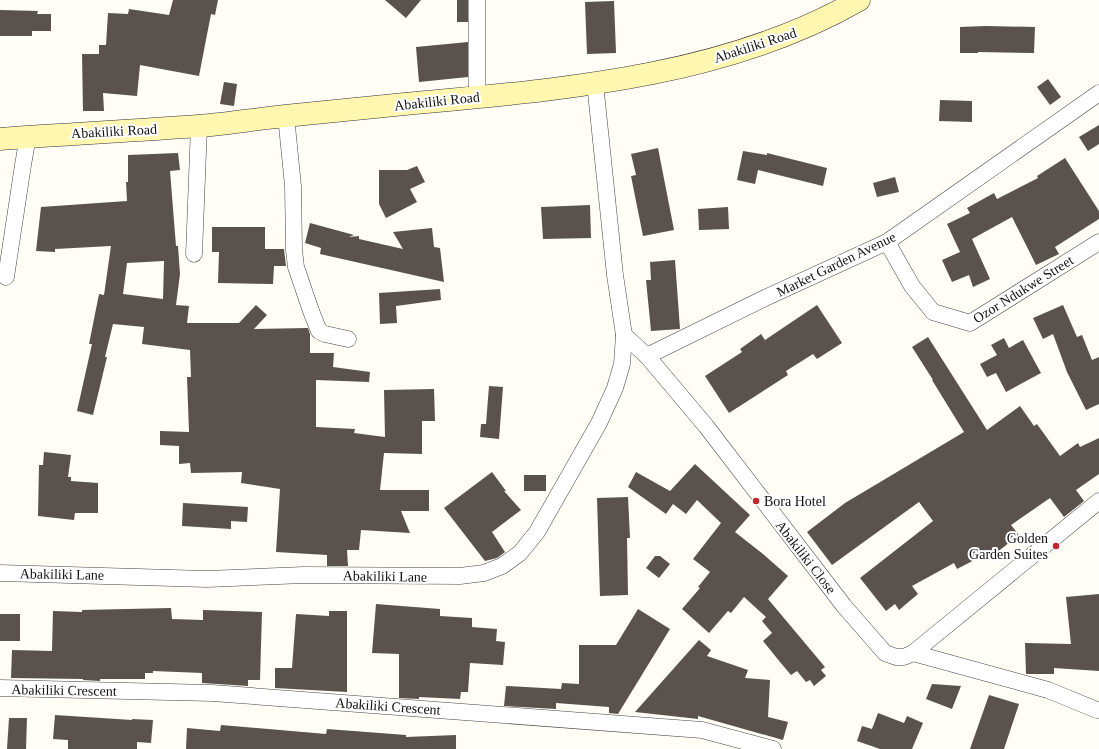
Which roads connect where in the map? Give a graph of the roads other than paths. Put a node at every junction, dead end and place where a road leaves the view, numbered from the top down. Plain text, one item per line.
1 (477, 0) edge
2 (860, 0) edge
3 (595, 83) junction
4 (1099, 93) edge
5 (477, 97) junction
6 (286, 116) junction
7 (199, 126) junction
8 (28, 136) junction
9 (0, 138) edge
10 (887, 242) junction
11 (1099, 242) edge
12 (194, 254) dead end
13 (6, 277) dead end
14 (624, 335) junction
15 (348, 339) dead end
16 (647, 356) junction
17 (1099, 501) edge
18 (0, 573) edge
19 (913, 653) junction
20 (0, 688) edge
21 (1097, 710) dead end
22 (772, 749) edge

1 - 5 street
2 - 3 main road, Abakiliki Road
3 - 5 main road, Abakiliki Road
3 - 14 street, Abakiliki Lane
4 - 10 street, Market Garden Avenue
5 - 6 main road, Abakiliki Road
6 - 7 main road, Abakiliki Road
6 - 15 street
7 - 8 main road, Abakiliki Road
7 - 12 street
8 - 9 main road, Abakiliki Road
8 - 13 street
10 - 11 street, Ozor Ndukwe Street
10 - 16 street, Market Garden Avenue
14 - 16 street
14 - 18 street, Abakiliki Lane
16 - 19 street, Abakiliki Close
17 - 19 street
19 - 21 street
20 - 22 street, Abakiliki Crescent

